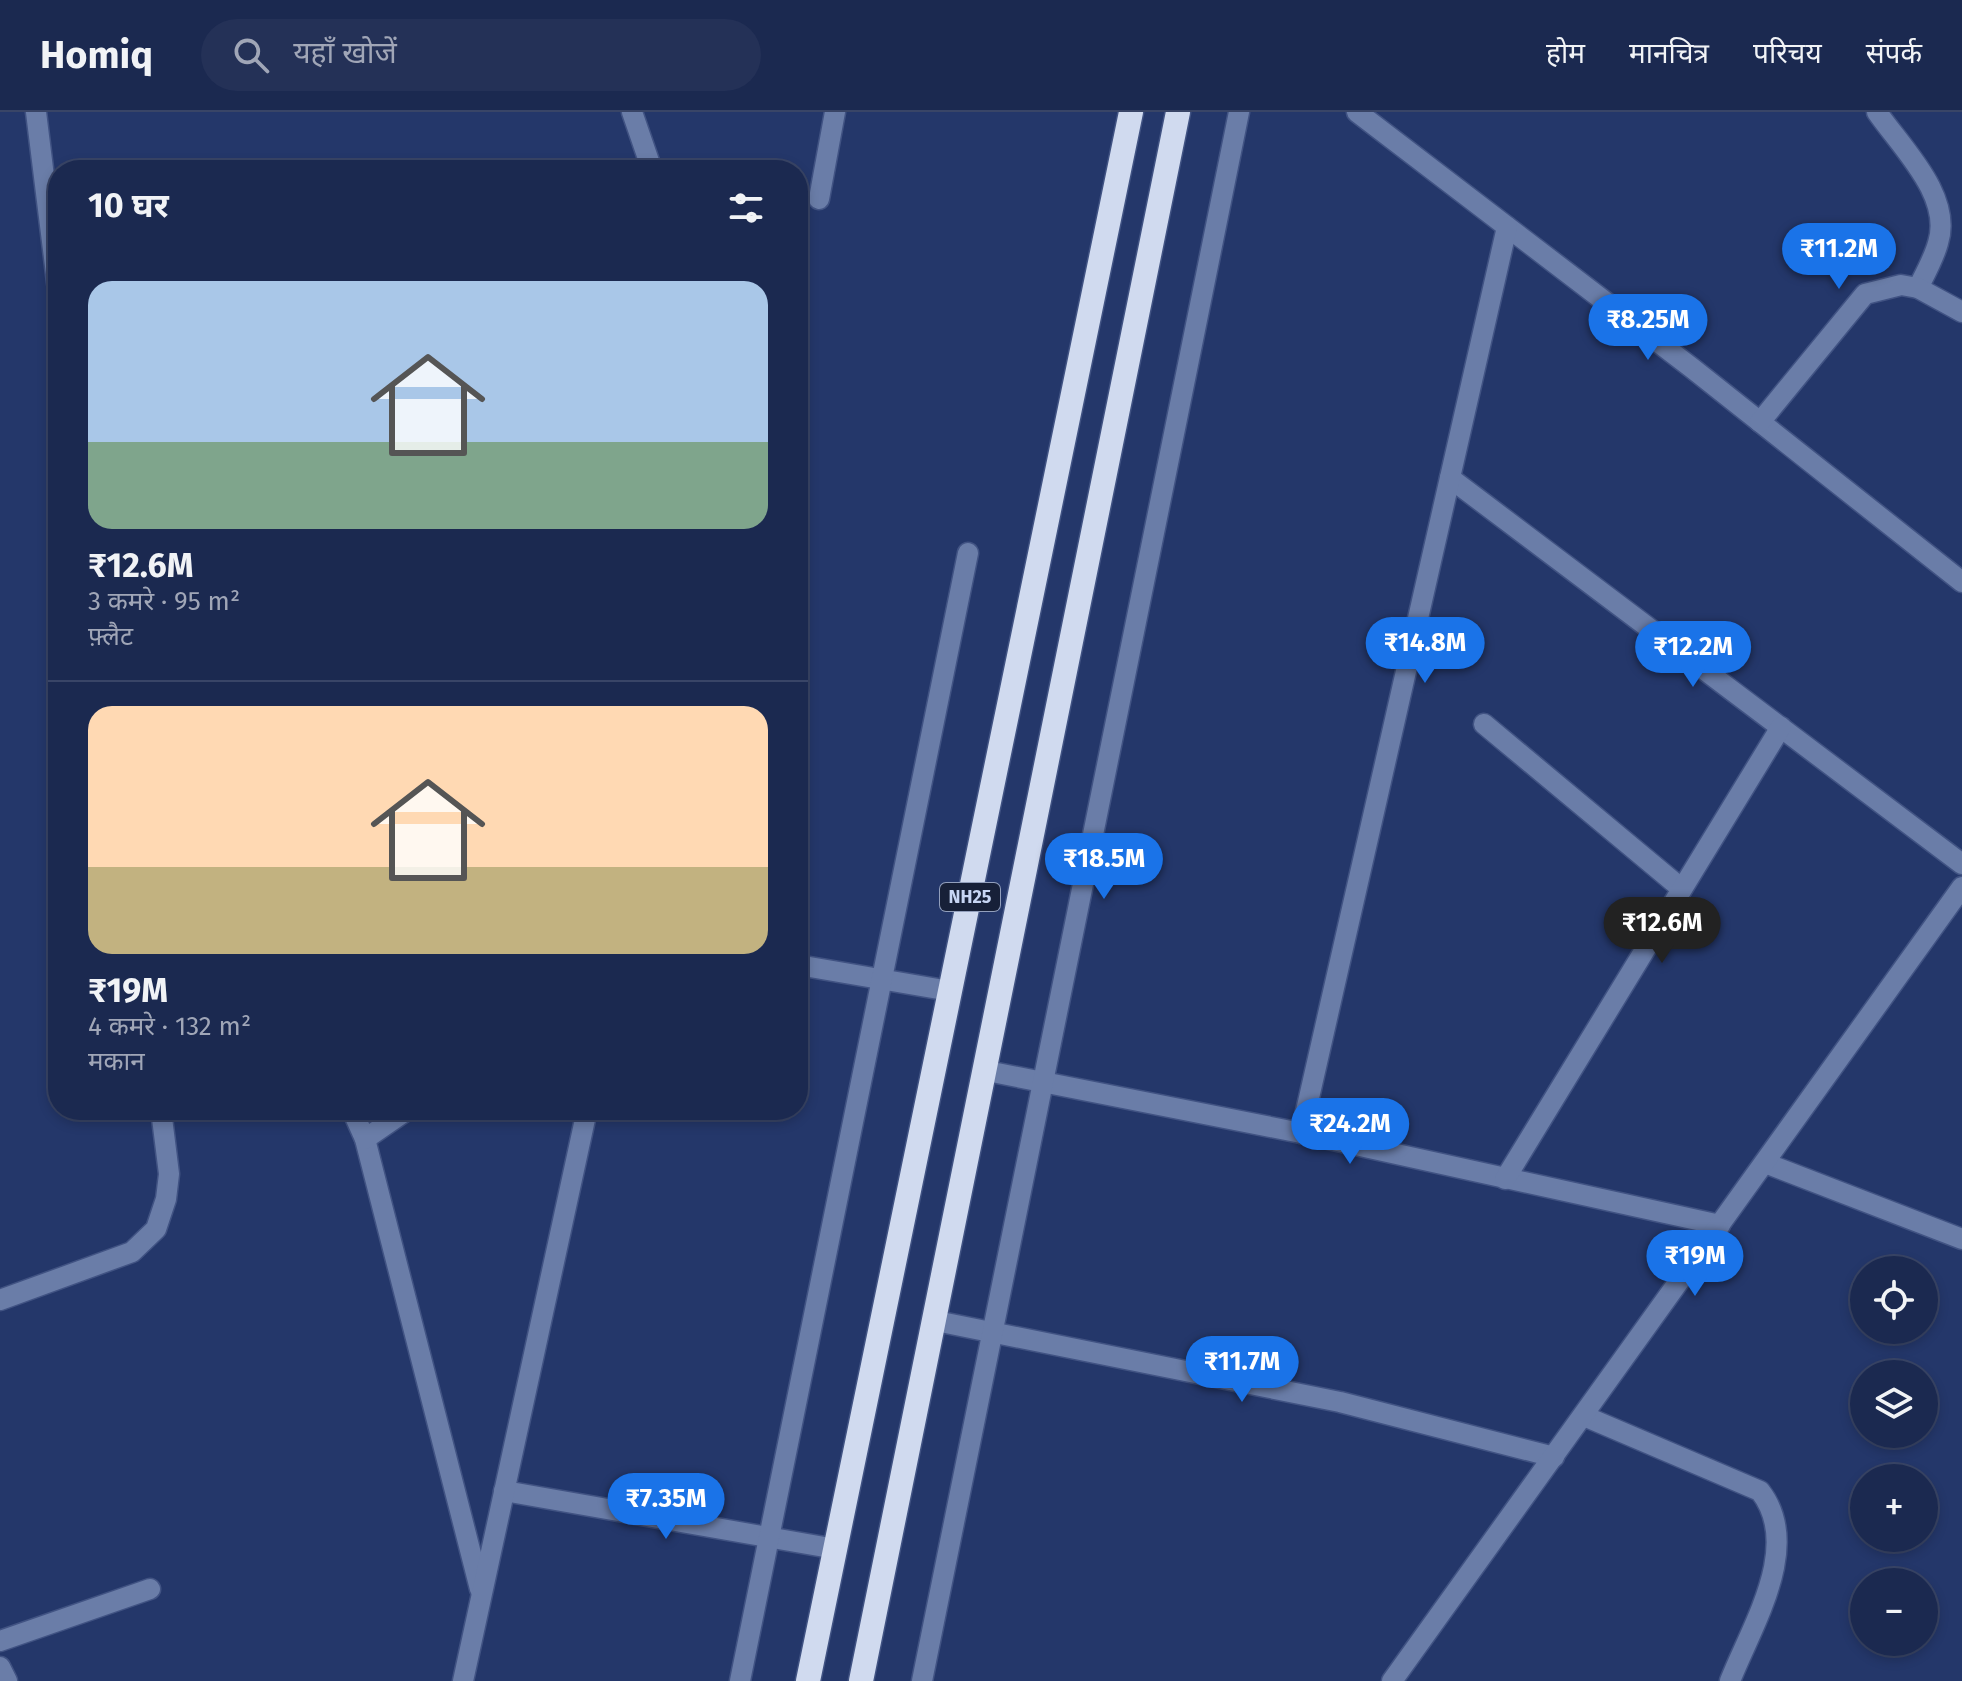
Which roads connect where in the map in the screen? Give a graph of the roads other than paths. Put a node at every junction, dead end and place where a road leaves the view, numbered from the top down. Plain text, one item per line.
1 (36, 112) edge
2 (632, 112) edge
3 (835, 112) edge
4 (1131, 112) edge
5 (1178, 112) edge
6 (1239, 112) edge
7 (1357, 112) edge
8 (1877, 112) edge
9 (649, 160) edge
10 (819, 199) dead end
11 (48, 209) edge
12 (1507, 227) junction
13 (1918, 288) junction
14 (1962, 312) edge
15 (1760, 422) junction
16 (1450, 478) junction
17 (968, 553) dead end
18 (1962, 582) edge
19 (1484, 724) dead end
20 (1781, 727) junction
21 (1962, 864) edge
22 (1962, 887) edge
23 (1682, 889) junction
24 (808, 967) edge
25 (884, 980) junction
26 (950, 991) junction
27 (987, 1071) junction
28 (1046, 1082) junction
29 (162, 1120) edge
30 (356, 1120) edge
31 (393, 1120) edge
32 (585, 1120) edge
33 (1301, 1133) junction
34 (365, 1139) junction
35 (1765, 1163) junction
36 (1505, 1179) junction
37 (1720, 1225) junction
38 (1962, 1239) edge
39 (0, 1300) edge
40 (936, 1321) junction
41 (994, 1331) junction
42 (1584, 1416) junction
43 (1554, 1457) junction
44 (504, 1491) junction
45 (769, 1537) junction
46 (836, 1549) junction
47 (150, 1589) dead end
48 (481, 1596) junction
49 (0, 1641) edge
50 (0, 1667) edge
51 (7, 1681) edge
52 (463, 1681) edge
53 (740, 1681) edge
54 (808, 1681) edge
55 (861, 1681) edge
56 (922, 1681) edge
57 (1392, 1681) edge
58 (1730, 1681) edge

1 - 11 street
2 - 9 street
3 - 10 street
4 - 26 highway, NH25
5 - 27 highway, NH25
6 - 28 street
7 - 12 street
8 - 13 street
12 - 15 street
12 - 16 street
13 - 14 street
13 - 15 street
15 - 18 street
16 - 20 street
16 - 33 street
17 - 25 street
19 - 23 street
20 - 21 street
20 - 23 street
22 - 35 street
23 - 36 street
24 - 25 street
25 - 26 street
25 - 45 street
26 - 46 highway, NH25
27 - 28 street
27 - 40 highway, NH25
28 - 33 street
28 - 41 street
29 - 39 street
30 - 34 street
31 - 34 street
32 - 44 street
33 - 36 street
34 - 48 street
35 - 37 street
35 - 38 street
36 - 37 street
37 - 42 street
40 - 41 street
40 - 55 highway, NH25
41 - 43 street
41 - 56 street
42 - 43 street
42 - 58 street
43 - 57 street
44 - 45 street
44 - 48 street
45 - 46 street
45 - 53 street
46 - 54 highway, NH25
47 - 49 street
48 - 52 street
50 - 51 street

